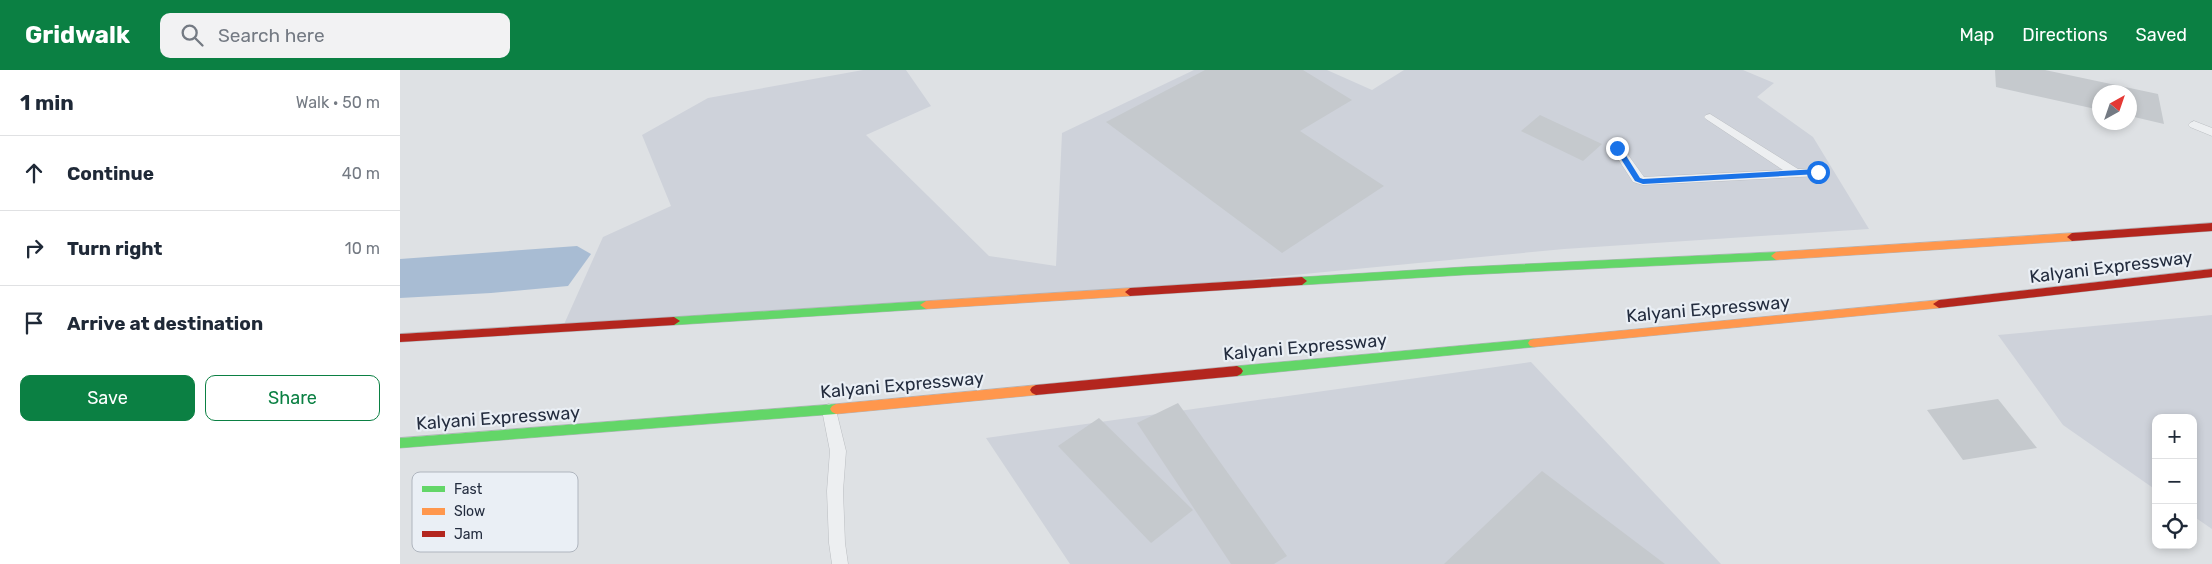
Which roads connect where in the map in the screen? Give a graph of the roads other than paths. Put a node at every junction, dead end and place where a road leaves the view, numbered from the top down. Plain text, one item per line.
1 (1710, 117) dead end
2 (2194, 124) dead end
3 (2212, 132) edge
4 (1617, 148) dead end
5 (1818, 172) dead end
6 (1796, 173) junction
7 (2212, 227) edge
8 (2212, 273) edge
9 (400, 338) edge
10 (829, 410) junction
11 (400, 443) edge
12 (840, 564) edge

1 - 6 lane
2 - 3 lane
4 - 6 lane
5 - 6 lane
7 - 9 highway, Kalyani Expressway
8 - 10 highway, Kalyani Expressway
10 - 11 highway, Kalyani Expressway
10 - 12 lane

